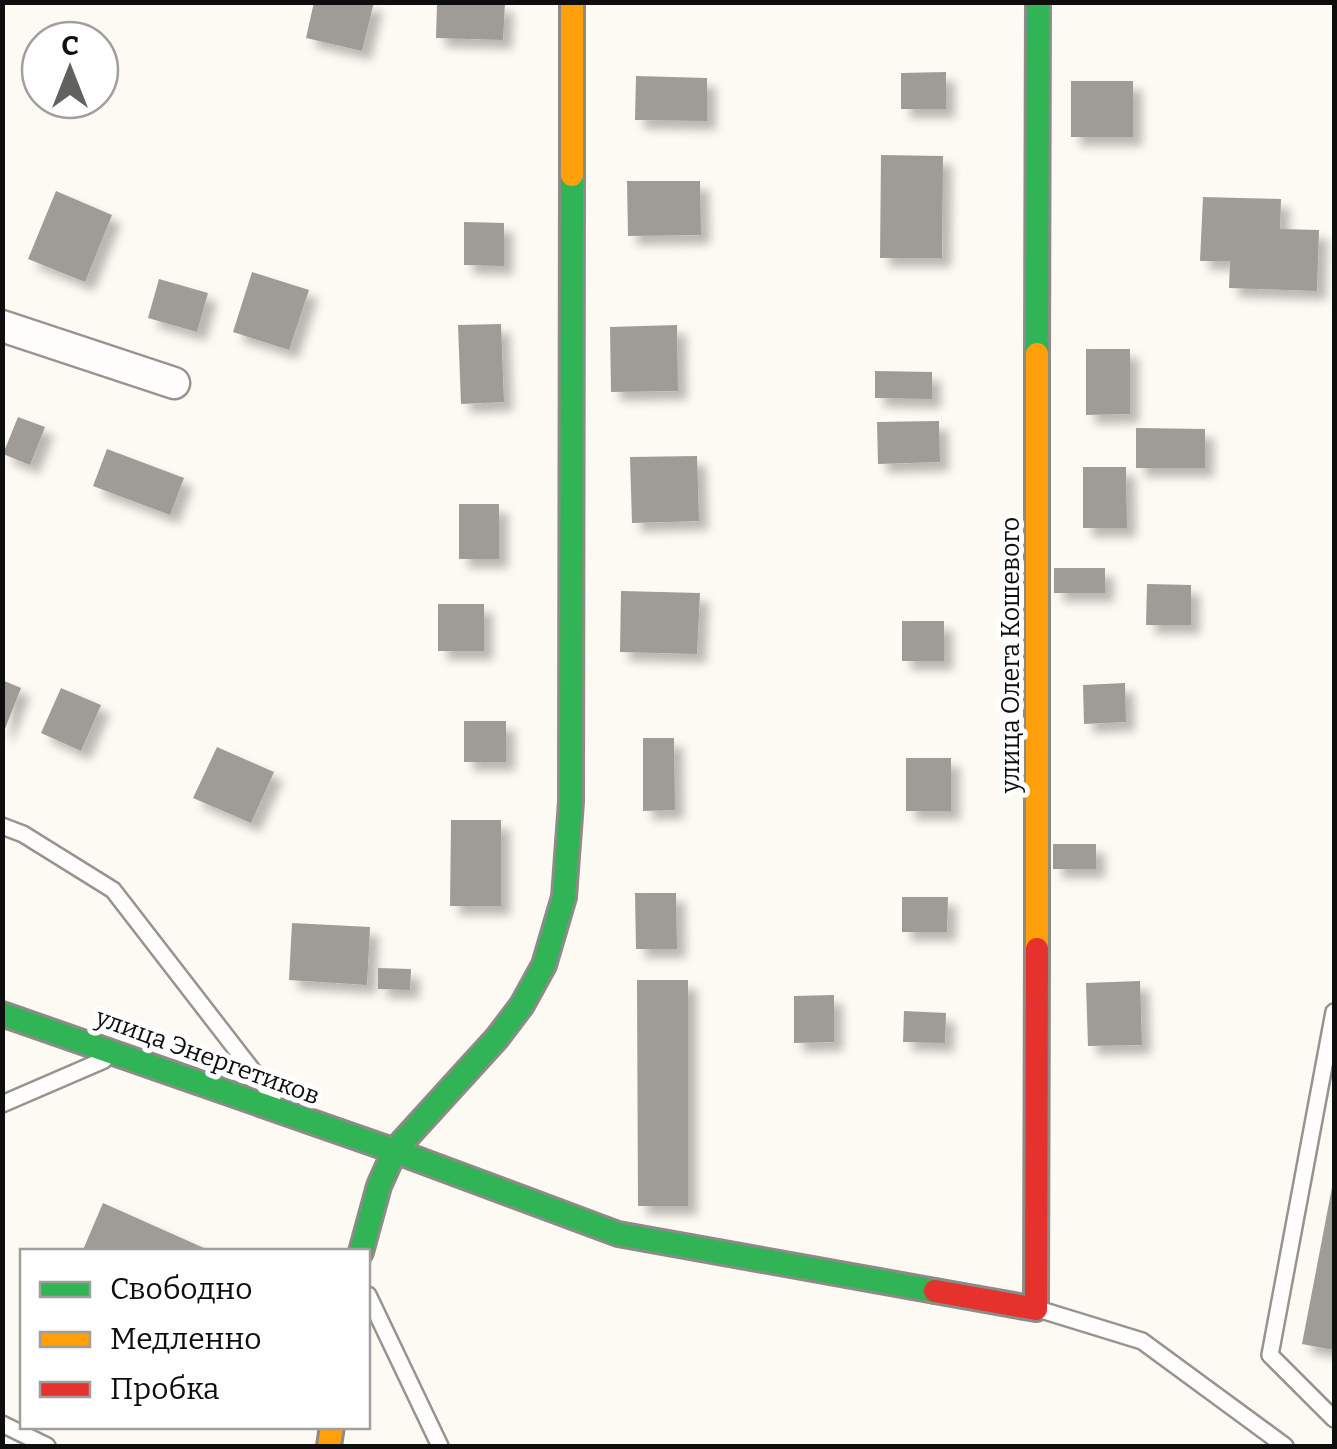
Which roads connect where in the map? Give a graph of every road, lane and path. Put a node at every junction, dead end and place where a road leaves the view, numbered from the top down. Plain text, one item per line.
1 (572, 2) edge
2 (1038, 2) edge
3 (2, 326) edge
4 (174, 382) dead end
5 (2, 826) edge
6 (1334, 1012) edge
7 (2, 1014) edge
8 (120, 1053) junction
9 (2, 1104) edge
10 (288, 1116) junction
11 (394, 1151) junction
12 (362, 1249) edge
13 (370, 1300) edge
14 (1036, 1308) junction
15 (1334, 1419) edge
16 (2, 1424) edge
17 (47, 1446) edge
18 (440, 1446) edge
19 (1284, 1446) edge

1 - 11 street
2 - 14 street, улица Олега Кошевого
3 - 4 street
5 - 10 lane
6 - 15 lane
7 - 8 street, улица Энергетиков
8 - 9 lane
8 - 10 street, улица Энергетиков
10 - 11 street, улица Энергетиков
11 - 12 street
11 - 14 street, улица Энергетиков
13 - 18 lane
14 - 19 lane
16 - 17 lane

